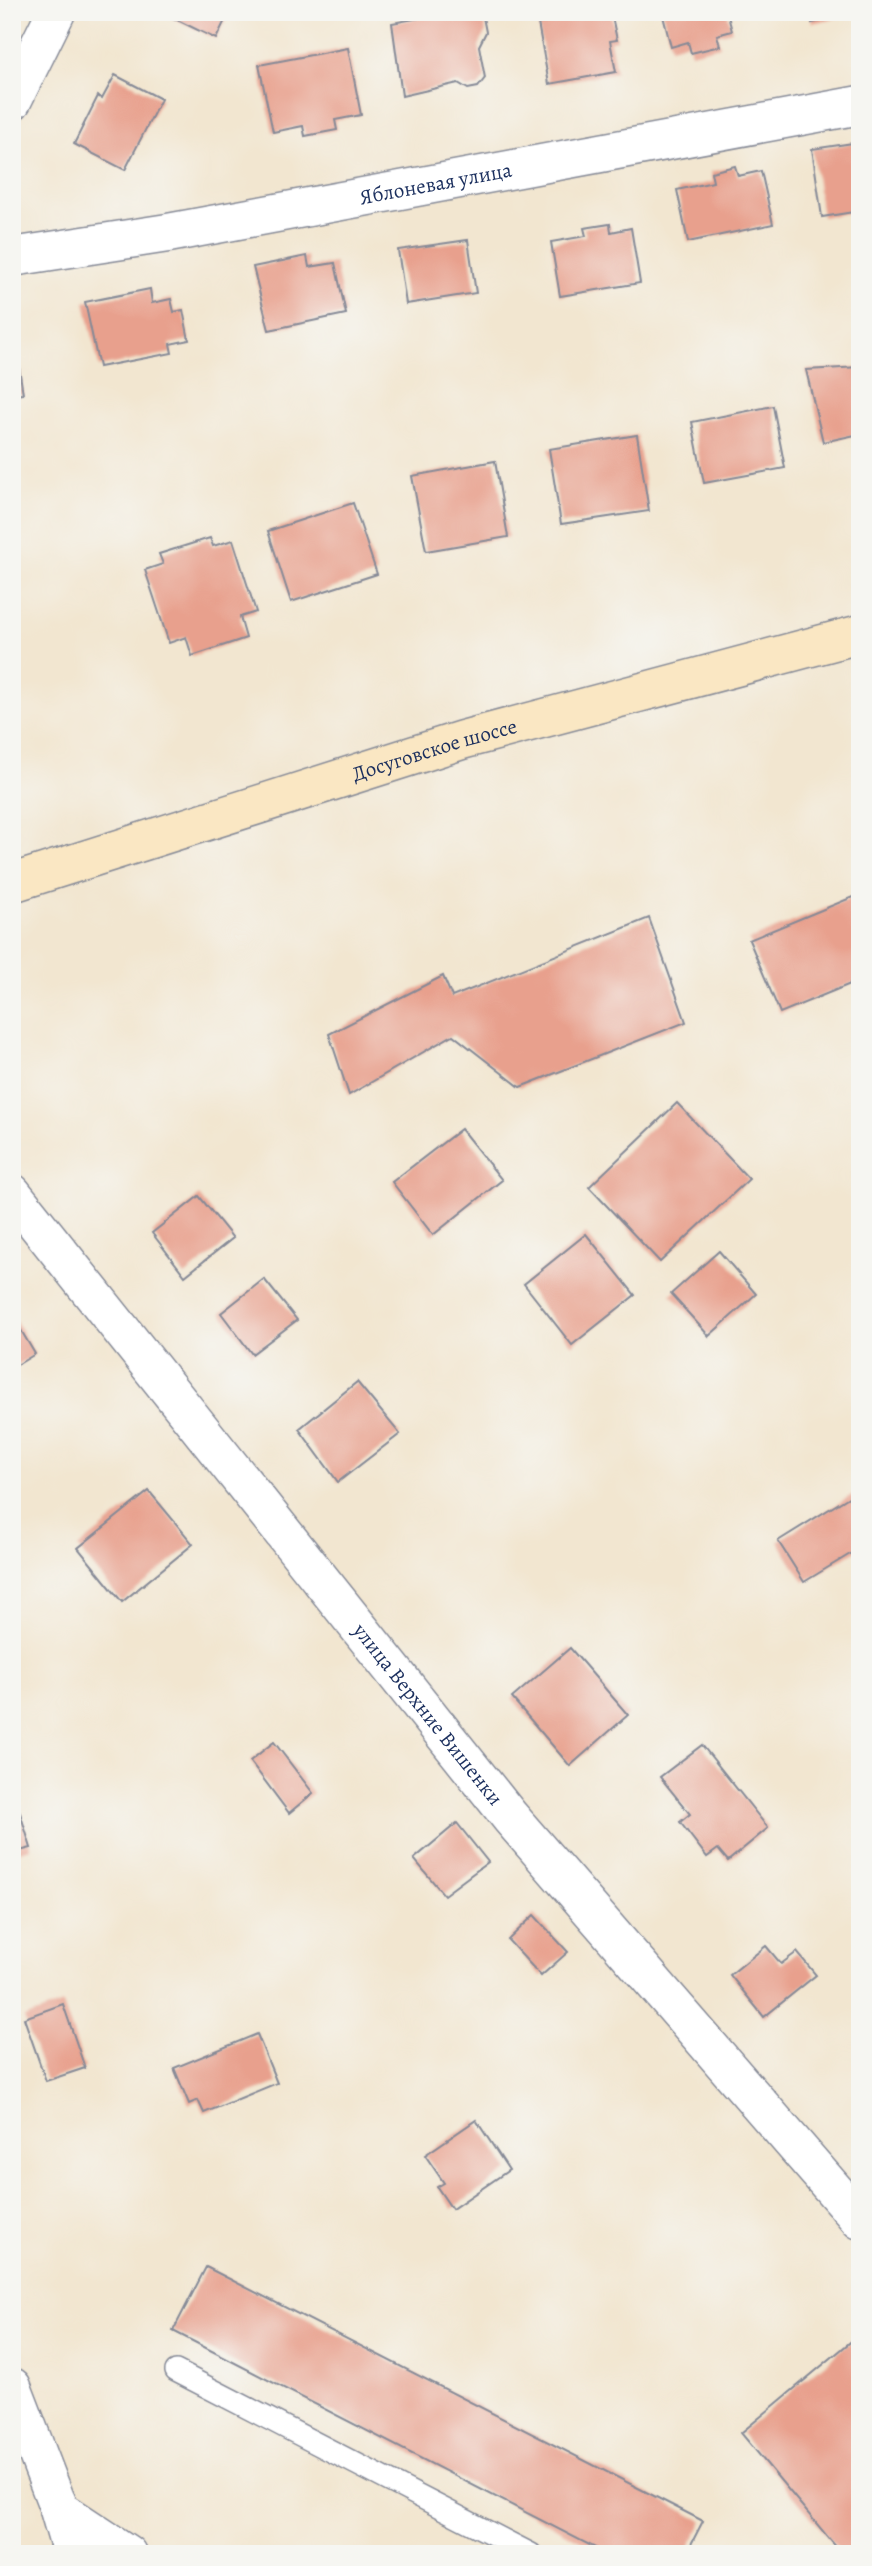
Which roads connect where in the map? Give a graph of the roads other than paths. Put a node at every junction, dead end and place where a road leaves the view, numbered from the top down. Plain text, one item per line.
1 (56, 12) edge
2 (12, 101) edge
3 (860, 105) edge
4 (12, 257) edge
5 (860, 634) edge
6 (12, 883) edge
7 (12, 1193) edge
8 (860, 2220) edge
9 (176, 2371) dead end
10 (12, 2387) edge
11 (57, 2503) junction
12 (72, 2554) edge
13 (127, 2554) edge
14 (531, 2554) edge

1 - 2 street
3 - 4 street, Яблоневая улица
5 - 6 main road, Досуговское шоссе
7 - 8 street, улица Верхние Вишенки
9 - 14 lane
10 - 11 street
11 - 12 street
11 - 13 street

